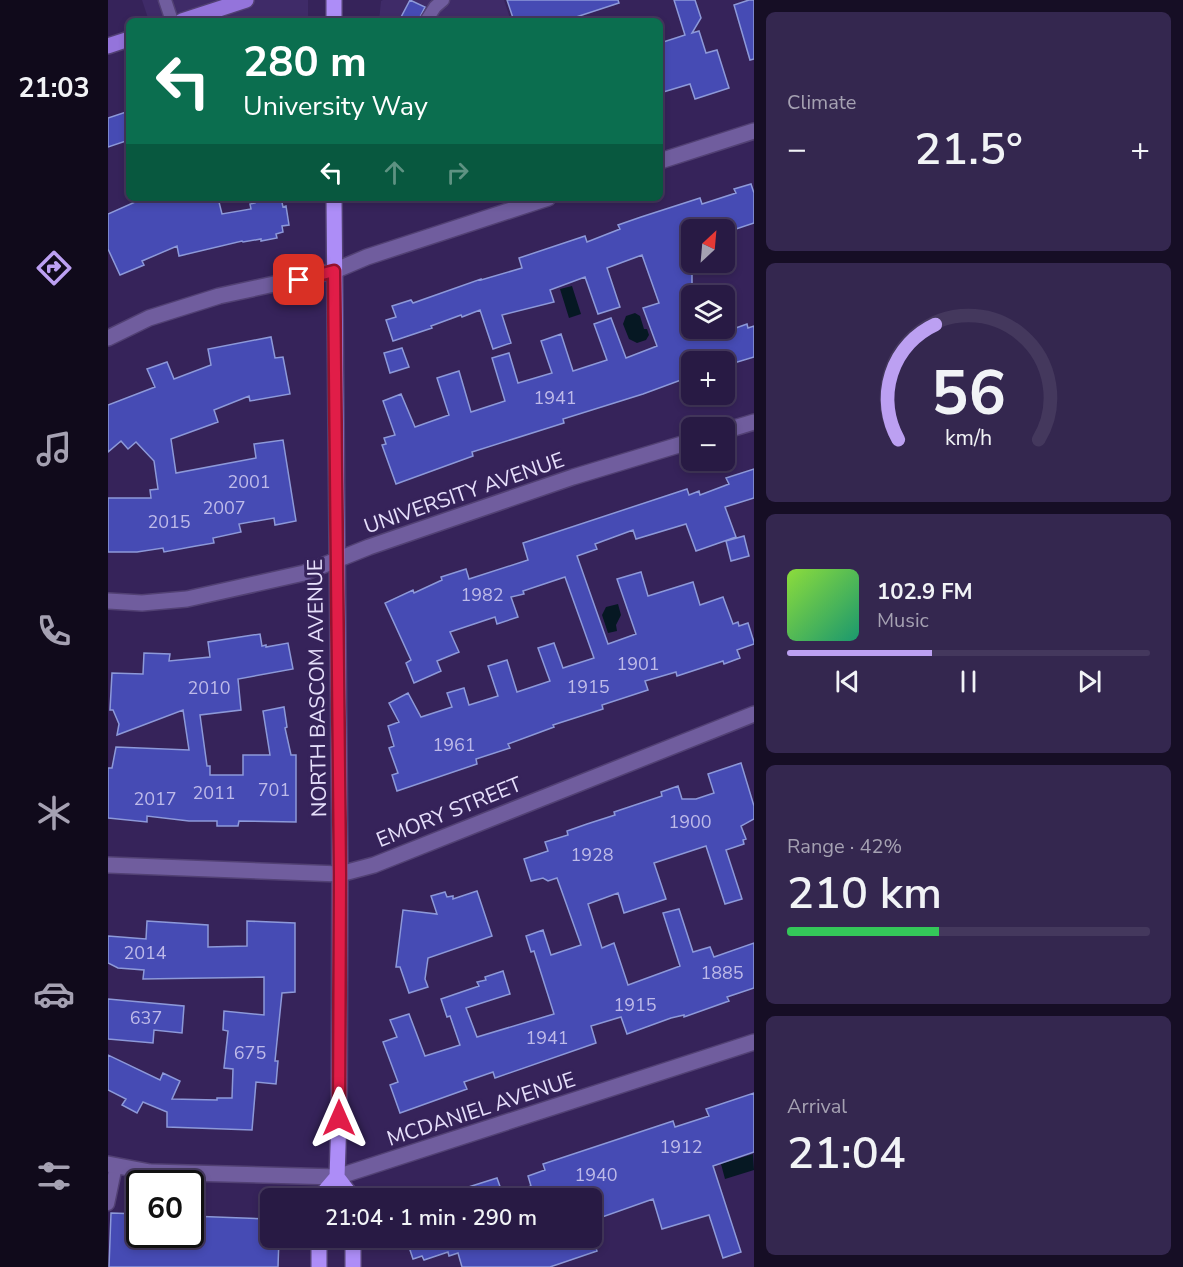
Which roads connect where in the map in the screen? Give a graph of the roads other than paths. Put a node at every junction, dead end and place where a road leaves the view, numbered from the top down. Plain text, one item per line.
1 (165, 0) edge
2 (246, 0) edge
3 (334, 0) edge
4 (443, 0) edge
5 (171, 18) edge
6 (191, 18) edge
7 (333, 18) edge
8 (428, 18) edge
9 (126, 40) edge
10 (108, 46) edge
11 (754, 130) edge
12 (663, 160) edge
13 (334, 201) edge
14 (539, 201) edge
15 (334, 271) junction
16 (108, 338) edge
17 (754, 422) edge
18 (735, 428) edge
19 (681, 444) edge
20 (336, 561) junction
21 (108, 602) edge
22 (754, 714) edge
23 (108, 865) edge
24 (340, 874) junction
25 (754, 1042) edge
26 (112, 1165) edge
27 (337, 1177) junction
28 (328, 1188) edge
29 (345, 1188) edge
30 (108, 1204) edge
31 (319, 1248) edge
32 (353, 1248) edge
33 (319, 1267) edge
34 (353, 1267) edge

1 - 5 lane
2 - 6 main road
3 - 7 main road
4 - 8 lane
9 - 10 main road
11 - 12 street
13 - 15 main road, NORTH BASCOM AVENUE
14 - 15 street
15 - 16 street
15 - 20 main road, NORTH BASCOM AVENUE
17 - 18 street
19 - 20 street, UNIVERSITY AVENUE
20 - 21 street, UNIVERSITY AVENUE
20 - 24 main road, NORTH BASCOM AVENUE
22 - 24 street, EMORY STREET
23 - 24 street, EMORY STREET
24 - 27 main road, NORTH BASCOM AVENUE
25 - 27 street, MCDANIEL AVENUE
26 - 27 street, MCDANIEL AVENUE
26 - 30 lane
27 - 28 main road
27 - 29 main road
31 - 33 main road
32 - 34 main road

